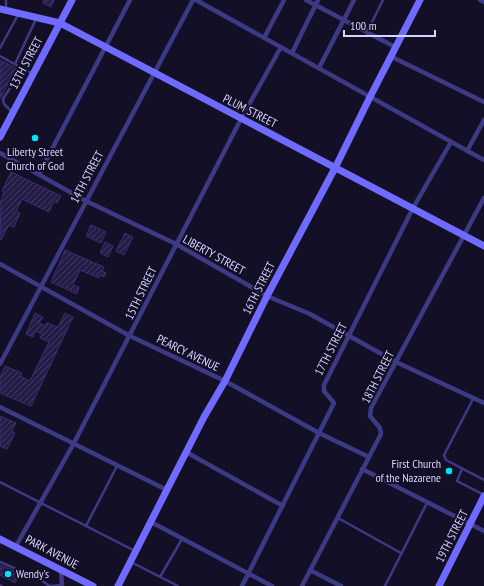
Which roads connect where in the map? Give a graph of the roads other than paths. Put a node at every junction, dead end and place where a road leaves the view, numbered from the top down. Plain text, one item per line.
1 (6, 0) edge
2 (72, 0) edge
3 (130, 0) edge
4 (193, 0) edge
5 (196, 0) edge
6 (284, 0) edge
7 (306, 0) edge
8 (354, 0) edge
9 (383, 0) edge
10 (420, 0) edge
11 (480, 0) edge
12 (317, 2) edge
13 (484, 2) edge
14 (3, 10) edge
15 (19, 14) junction
16 (37, 18) junction
17 (344, 20) junction
18 (60, 23) junction
19 (367, 32) junction
20 (264, 38) junction
21 (281, 47) junction
22 (395, 47) junction
23 (0, 48) edge
24 (106, 48) junction
25 (292, 53) junction
26 (0, 56) edge
27 (390, 56) junction
28 (15, 64) junction
29 (23, 68) junction
30 (319, 68) junction
31 (153, 73) junction
32 (33, 74) junction
33 (370, 96) junction
34 (484, 102) edge
35 (13, 112) junction
36 (241, 119) junction
37 (484, 120) edge
38 (0, 137) edge
39 (451, 142) junction
40 (467, 151) junction
41 (0, 153) edge
42 (484, 160) edge
43 (336, 168) junction
44 (39, 174) junction
45 (484, 198) edge
46 (86, 201) junction
47 (413, 208) junction
48 (464, 236) junction
49 (176, 244) junction
50 (484, 246) edge
51 (0, 264) edge
52 (41, 285) junction
53 (267, 296) junction
54 (130, 336) junction
55 (348, 336) junction
56 (396, 362) junction
57 (0, 364) edge
58 (225, 381) junction
59 (474, 398) junction
60 (484, 404) edge
61 (0, 406) edge
62 (320, 433) junction
63 (74, 443) junction
64 (186, 452) junction
65 (369, 457) junction
66 (118, 465) junction
67 (362, 469) junction
68 (462, 469) junction
69 (484, 480) edge
70 (0, 482) edge
71 (167, 490) junction
72 (484, 496) edge
73 (40, 502) junction
74 (427, 502) junction
75 (283, 506) junction
76 (337, 517) junction
77 (151, 522) junction
78 (470, 524) junction
79 (86, 526) junction
80 (484, 531) edge
81 (0, 539) edge
82 (183, 539) junction
83 (16, 546) junction
84 (136, 551) junction
85 (401, 553) junction
86 (130, 561) junction
87 (0, 562) edge
88 (61, 569) junction
89 (310, 570) junction
90 (248, 574) junction
91 (160, 577) junction
92 (62, 585) edge
93 (51, 586) edge
94 (93, 586) edge
95 (118, 586) edge
96 (178, 586) edge
97 (242, 586) edge
98 (272, 586) edge
99 (302, 586) edge
100 (342, 586) edge
101 (385, 586) edge
102 (439, 586) edge

1 - 14 lane
2 - 18 street, 13TH STREET
3 - 24 street
4 - 31 street, 14TH STREET
5 - 20 street
6 - 20 street
7 - 12 street
8 - 17 street
9 - 19 lane
10 - 22 street, 16TH STREET
11 - 13 street
12 - 17 street
12 - 25 street
14 - 15 street, PLUM STREET
15 - 16 street, PLUM STREET
15 - 23 lane
16 - 18 street, PLUM STREET
16 - 28 lane
17 - 19 street
17 - 30 street
18 - 24 street, PLUM STREET
18 - 32 street, 13TH STREET
19 - 22 street
20 - 21 street
21 - 25 street
21 - 36 street, 15TH STREET
22 - 27 street, 16TH STREET
24 - 31 street, PLUM STREET
24 - 44 street
25 - 30 street
26 - 28 lane
27 - 33 street, 16TH STREET
27 - 34 street
28 - 29 lane
29 - 32 lane
29 - 35 lane
30 - 33 street
31 - 36 street, PLUM STREET
31 - 46 street, 14TH STREET
32 - 35 street, 13TH STREET
33 - 39 street
33 - 43 street, 16TH STREET
35 - 38 street, 13TH STREET
36 - 43 street, PLUM STREET
36 - 49 street, 15TH STREET
37 - 40 street
39 - 40 street
39 - 47 street, 17TH STREET
40 - 42 street
41 - 44 street, LIBERTY STREET
43 - 47 street, PLUM STREET
43 - 53 street, 16TH STREET
44 - 46 street, LIBERTY STREET
45 - 48 street, 18TH STREET
46 - 49 street, LIBERTY STREET
46 - 52 street, 14TH STREET
47 - 48 street, PLUM STREET
47 - 55 street, 17TH STREET
48 - 50 street, PLUM STREET
48 - 56 street, 18TH STREET
49 - 53 street, LIBERTY STREET
49 - 54 street, 15TH STREET
51 - 52 street, PEARCY AVENUE
52 - 54 street, PEARCY AVENUE
52 - 57 street, 14TH STREET
53 - 55 street, LIBERTY STREET
53 - 58 street, 16TH STREET
54 - 58 street, PEARCY AVENUE
54 - 63 street, 15TH STREET
55 - 56 street, LIBERTY STREET
55 - 62 street, 17TH STREET
56 - 59 street, LIBERTY STREET
56 - 65 street, 18TH STREET
58 - 62 street, PEARCY AVENUE
58 - 64 street, 16TH STREET
59 - 60 street, LIBERTY STREET
59 - 68 lane
61 - 63 street
62 - 65 street, PEARCY AVENUE
62 - 75 street, 17TH STREET
63 - 66 street
63 - 73 street, 15TH STREET
64 - 71 street, 16TH STREET
64 - 75 street
65 - 67 street, 18TH STREET
66 - 71 street
66 - 79 lane
67 - 74 street
67 - 76 street, 18TH STREET
68 - 69 lane
68 - 72 lane
70 - 73 lane
71 - 77 street, 16TH STREET
72 - 78 street, 19TH STREET
73 - 79 lane
73 - 83 street, 15TH STREET
74 - 78 street
74 - 85 lane
75 - 90 street, 17TH STREET
76 - 85 lane
76 - 89 street, 18TH STREET
77 - 82 street
77 - 84 street, 16TH STREET
78 - 80 street
78 - 102 street, 19TH STREET
79 - 84 lane
81 - 83 street, PARK AVENUE
82 - 90 street
82 - 91 lane
83 - 88 street, PARK AVENUE
84 - 86 street, 16TH STREET
85 - 101 lane
86 - 91 lane
86 - 95 street, 16TH STREET
87 - 93 lane
88 - 92 street
88 - 94 street, PARK AVENUE
89 - 99 street, 18TH STREET
89 - 100 street
90 - 97 street, 17TH STREET
90 - 98 street
91 - 96 lane
92 - 93 lane

